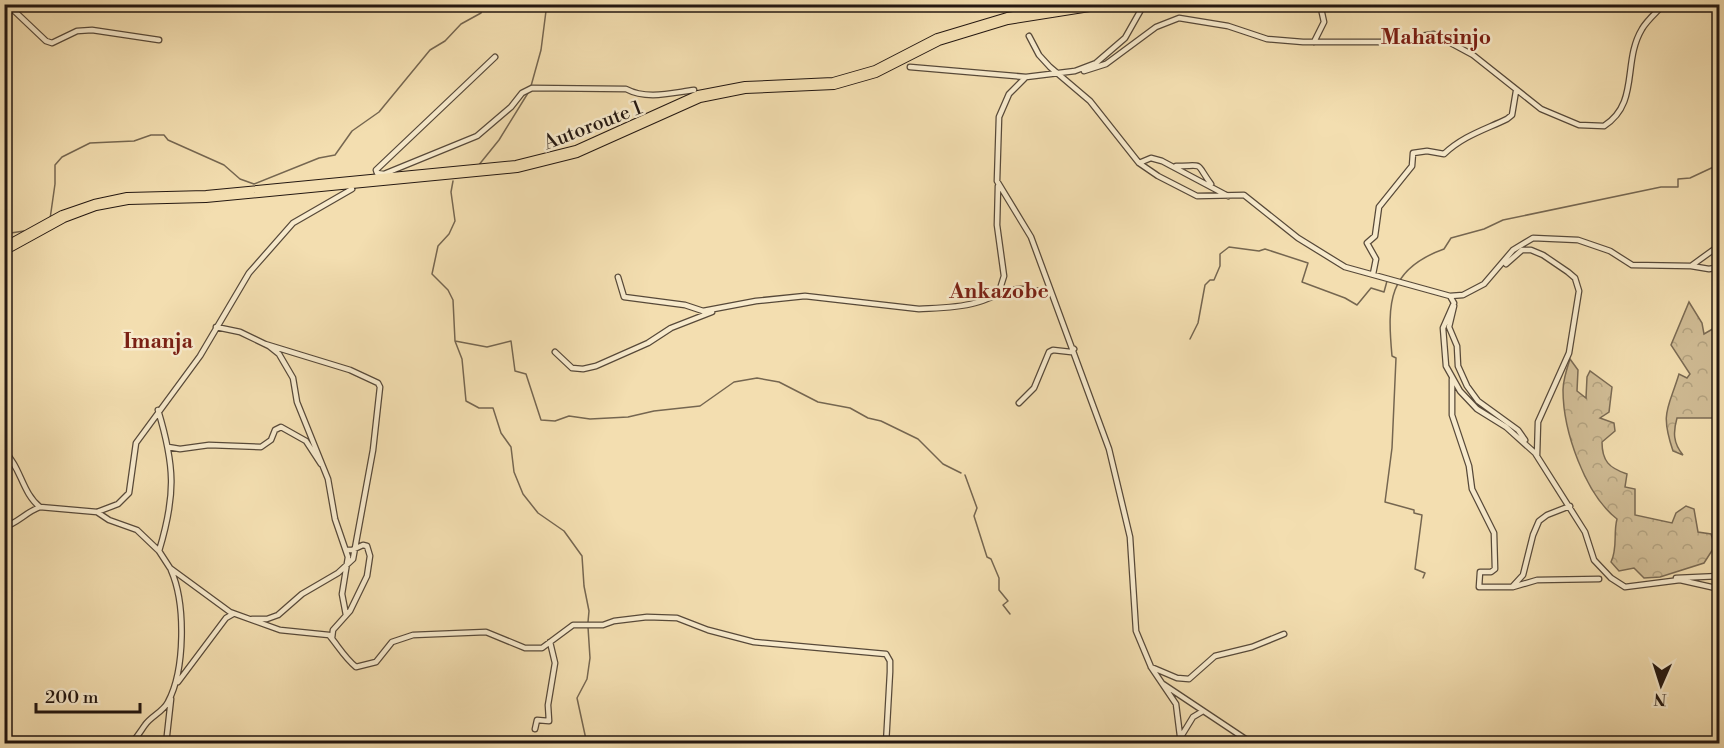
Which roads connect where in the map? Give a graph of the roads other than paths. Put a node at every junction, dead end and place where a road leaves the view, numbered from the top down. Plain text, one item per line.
1 (7, 4) edge
2 (1084, 4) edge
3 (1115, 4) edge
4 (1320, 4) edge
5 (1664, 4) edge
6 (1142, 8) dead end
7 (1029, 36) dead end
8 (159, 40) dead end
9 (1314, 42) junction
10 (495, 57) dead end
11 (910, 66) dead end
12 (1076, 71) junction
13 (1058, 73) junction
14 (1026, 77) junction
15 (694, 90) dead end
16 (1516, 91) junction
17 (1138, 163) junction
18 (1172, 166) junction
19 (997, 181) junction
20 (1212, 186) junction
21 (352, 189) dead end
22 (1228, 196) junction
23 (1719, 245) edge
24 (4, 246) edge
25 (4, 252) edge
26 (1691, 266) junction
27 (1719, 267) edge
28 (1499, 269) junction
29 (1373, 274) junction
30 (618, 277) dead end
31 (1050, 290) junction
32 (999, 292) junction
33 (1450, 296) junction
34 (1454, 303) junction
35 (713, 310) junction
36 (216, 327) junction
37 (265, 344) junction
38 (1074, 349) junction
39 (555, 352) dead end
40 (1452, 376) junction
41 (1019, 404) dead end
42 (158, 410) junction
43 (1527, 445) junction
44 (168, 447) junction
45 (4, 451) edge
46 (1537, 456) junction
47 (323, 466) junction
48 (1570, 506) junction
49 (40, 507) junction
50 (97, 512) junction
51 (4, 527) edge
52 (357, 549) junction
53 (346, 550) junction
54 (159, 551) junction
55 (348, 566) junction
56 (170, 568) junction
57 (1719, 576) edge
58 (1599, 579) dead end
59 (1665, 582) junction
60 (1512, 587) junction
61 (1719, 589) edge
62 (233, 614) junction
63 (346, 615) junction
64 (251, 620) junction
65 (1284, 634) dead end
66 (332, 638) junction
67 (550, 642) junction
68 (1151, 667) junction
69 (178, 682) junction
70 (1162, 684) junction
71 (1719, 687) edge
72 (172, 694) junction
73 (1203, 711) junction
74 (1719, 711) edge
75 (535, 729) dead end
76 (1181, 735) junction
77 (131, 744) edge
78 (166, 744) edge
79 (886, 744) edge
80 (1181, 744) edge
81 (1254, 744) edge

1 - 8 street
2 - 24 main road, Autoroute 1
3 - 25 main road, Autoroute 1
4 - 9 street
5 - 16 street
6 - 12 street
7 - 13 street
9 - 12 street
9 - 16 street
10 - 15 street
11 - 14 street
12 - 13 street
13 - 14 street
13 - 17 street
14 - 19 street
16 - 29 street
17 - 18 street
17 - 22 street
18 - 20 street
18 - 20 street
19 - 31 street
19 - 32 street
20 - 22 street
21 - 36 street
22 - 29 street
23 - 26 street
26 - 27 street
26 - 28 street
28 - 33 street
28 - 46 street
29 - 33 street
30 - 35 street
31 - 32 street
31 - 38 street
32 - 35 street
33 - 34 street
34 - 40 street
34 - 43 street
35 - 39 street
36 - 37 street
36 - 42 street
37 - 47 street
37 - 52 street
38 - 41 street
38 - 68 street
40 - 43 street
40 - 60 street
42 - 44 street
42 - 50 street
43 - 46 street
44 - 47 street
44 - 54 street
45 - 49 street
46 - 48 street
47 - 53 street
48 - 59 street
48 - 60 street
49 - 50 street
49 - 51 street
50 - 54 street
52 - 53 street
52 - 55 street
52 - 63 street
53 - 55 street
54 - 56 street
55 - 63 street
55 - 64 street
56 - 62 street
56 - 69 street
57 - 59 street
58 - 60 street
59 - 61 street
62 - 64 street
62 - 69 street
63 - 66 street
64 - 66 street
65 - 68 street
66 - 67 street
67 - 75 street
67 - 79 street
68 - 70 street
69 - 72 street
70 - 73 street
70 - 76 street
71 - 74 street
72 - 77 street
72 - 78 street
73 - 76 street
73 - 81 street
76 - 80 street

